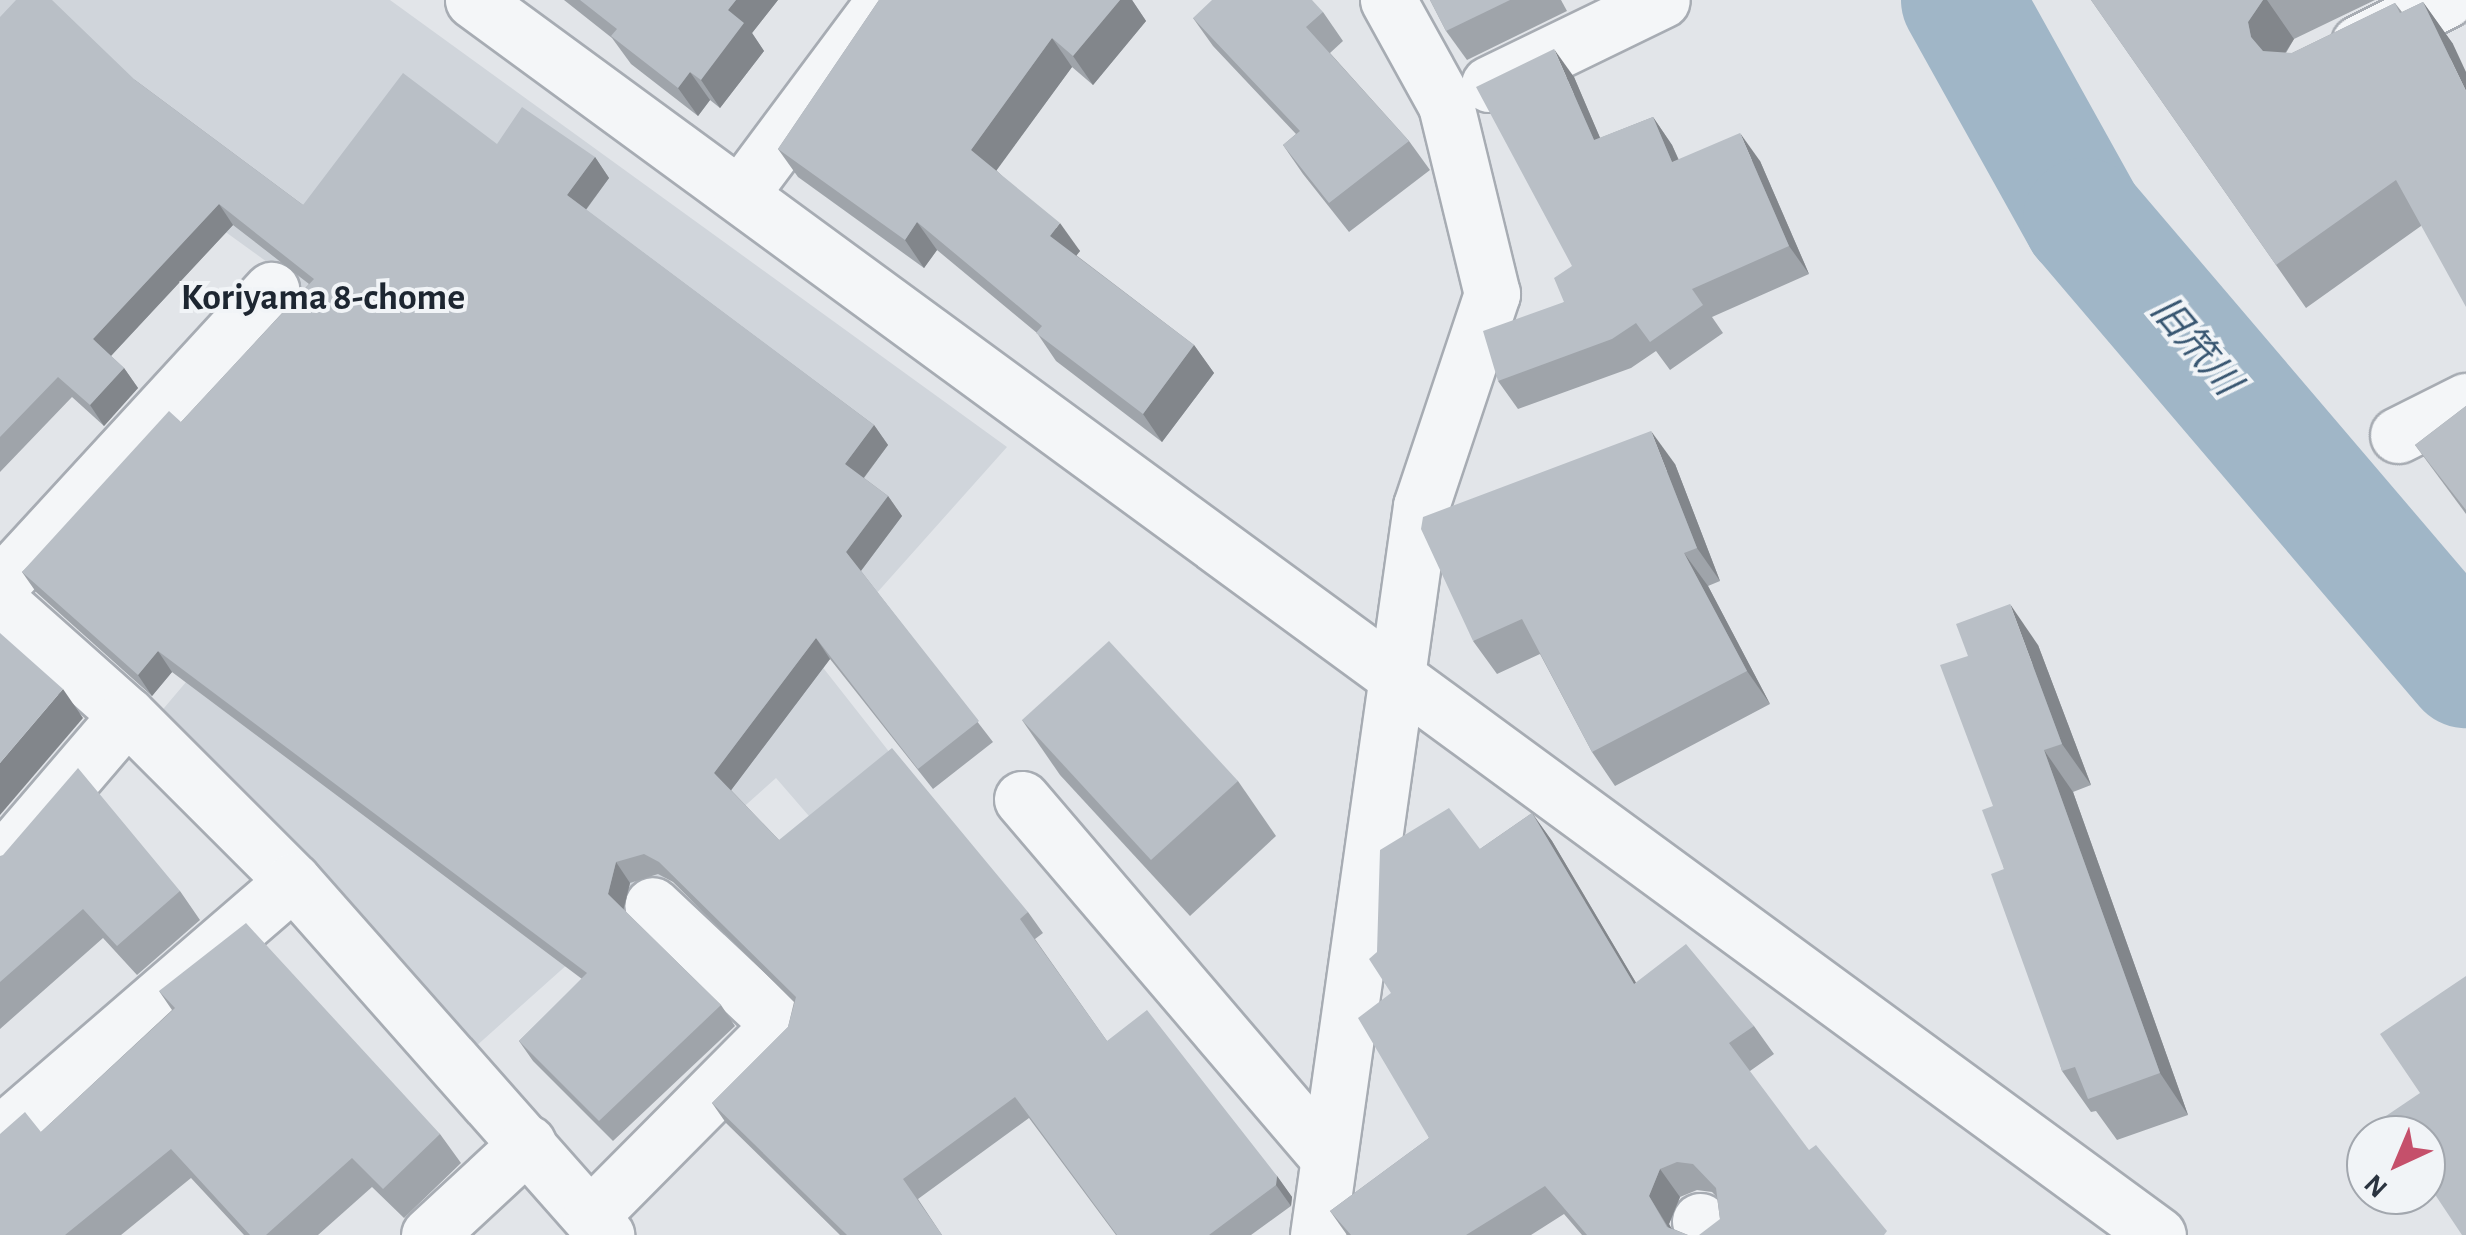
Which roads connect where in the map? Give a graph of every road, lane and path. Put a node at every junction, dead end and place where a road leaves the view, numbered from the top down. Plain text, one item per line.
1 (473, 0) edge
2 (884, 0) edge
3 (1388, 0) edge
4 (1662, 0) edge
5 (2446, 0) edge
6 (2310, 67) edge
7 (1446, 105) junction
8 (741, 192) junction
9 (270, 290) dead end
10 (2466, 401) edge
11 (2398, 436) dead end
12 (0, 585) edge
13 (0, 602) edge
14 (1401, 675) junction
15 (128, 715) junction
16 (1022, 799) dead end
17 (0, 863) edge
18 (293, 881) junction
19 (652, 905) dead end
20 (0, 1134) edge
21 (528, 1144) junction
22 (1329, 1158) junction
23 (598, 1225) edge
24 (429, 1235) edge
25 (1318, 1235) edge
26 (2158, 1235) edge

1 - 8 street
2 - 8 street
3 - 7 street
4 - 7 street
5 - 6 street
7 - 14 street
8 - 14 street
9 - 12 street
10 - 11 street
13 - 15 street
14 - 22 street
14 - 26 street
15 - 17 street
15 - 18 street
16 - 22 street
18 - 20 street
18 - 21 street
19 - 23 street
21 - 23 street
21 - 24 street
22 - 25 street

